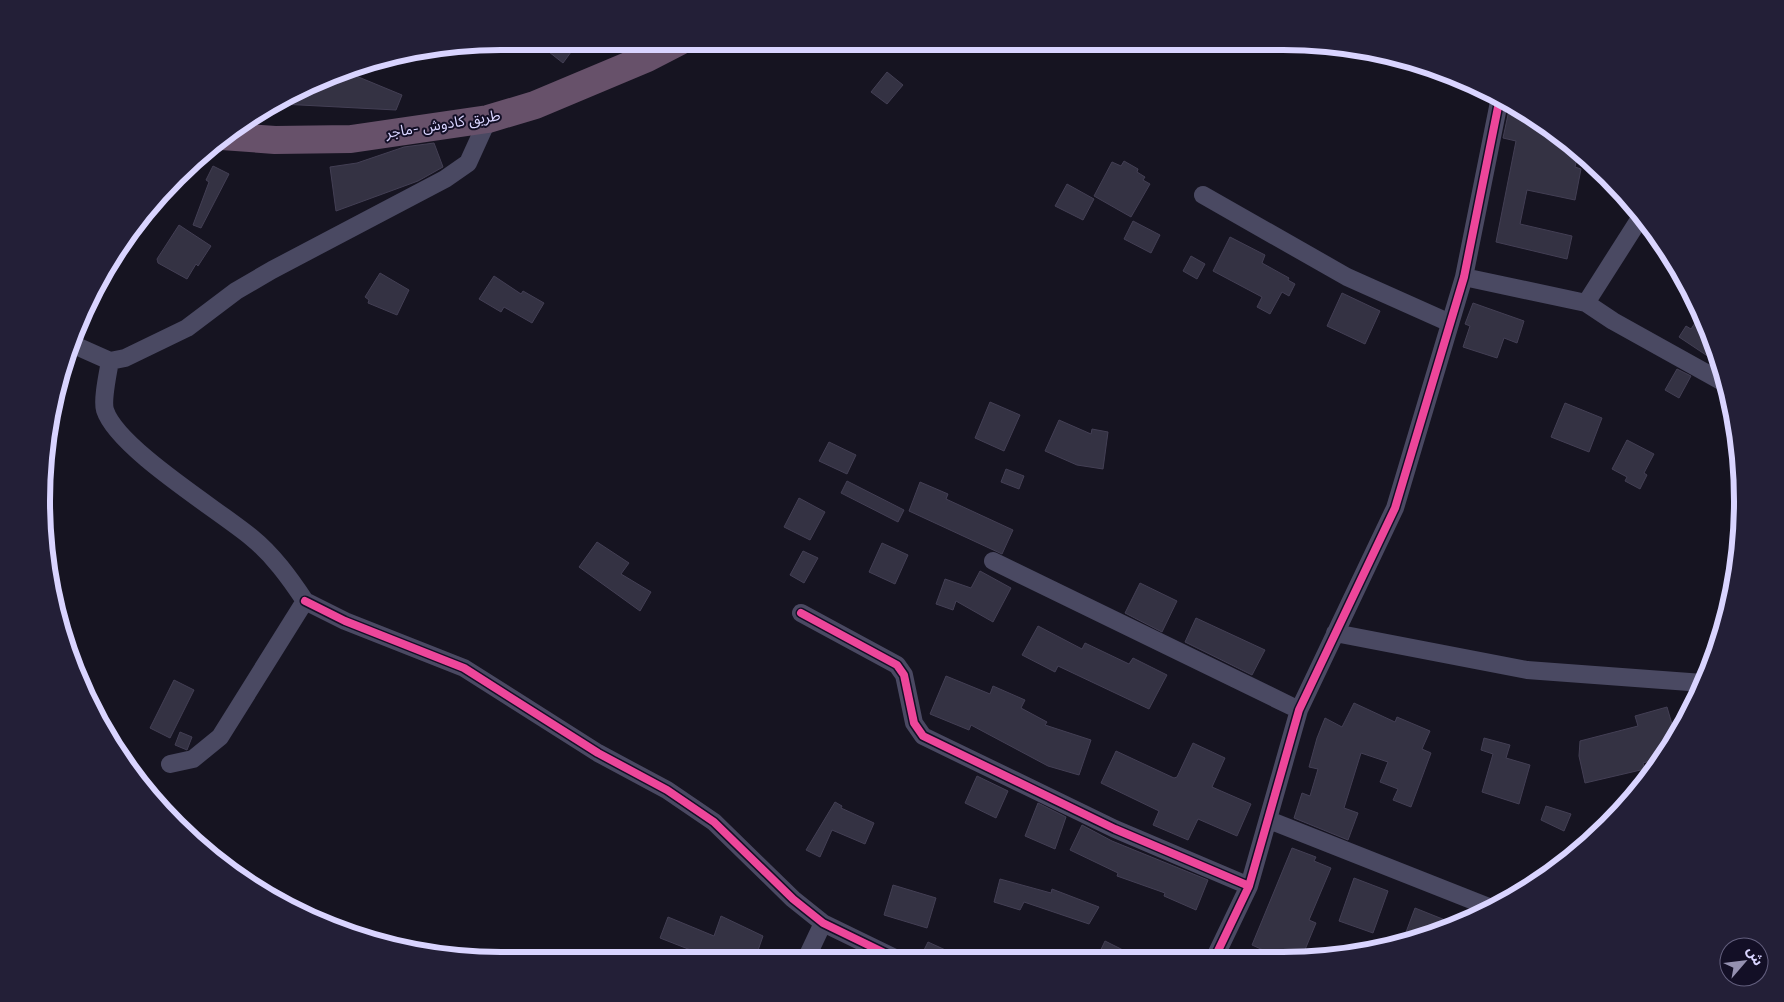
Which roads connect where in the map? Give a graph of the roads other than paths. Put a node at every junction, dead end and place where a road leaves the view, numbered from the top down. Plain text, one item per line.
1 (664, 50) edge
2 (1498, 105) edge
3 (488, 119) junction
4 (235, 137) edge
5 (1203, 195) dead end
6 (1637, 222) edge
7 (1464, 277) junction
8 (1586, 303) junction
9 (1450, 323) junction
10 (77, 347) edge
11 (110, 361) junction
12 (1717, 379) edge
13 (993, 560) dead end
14 (304, 601) junction
15 (800, 613) dead end
16 (1335, 633) junction
17 (1695, 683) edge
18 (1299, 710) junction
19 (170, 764) dead end
20 (1269, 820) junction
21 (1249, 886) junction
22 (1482, 905) edge
23 (823, 923) junction
24 (809, 952) edge
25 (883, 952) edge
26 (1218, 952) edge

1 - 3 highway, طريق كادوش -ماجر
2 - 7 street
3 - 4 highway, طريق كادوش -ماجر
3 - 11 street
5 - 9 street
6 - 8 street
7 - 8 street
7 - 9 street
8 - 12 street
9 - 16 street
10 - 11 street
11 - 14 street
13 - 18 street
14 - 19 street
14 - 23 street
15 - 21 street
16 - 17 street
16 - 18 street
18 - 20 street
20 - 21 street
20 - 22 street
21 - 26 street
23 - 24 street
23 - 25 street

